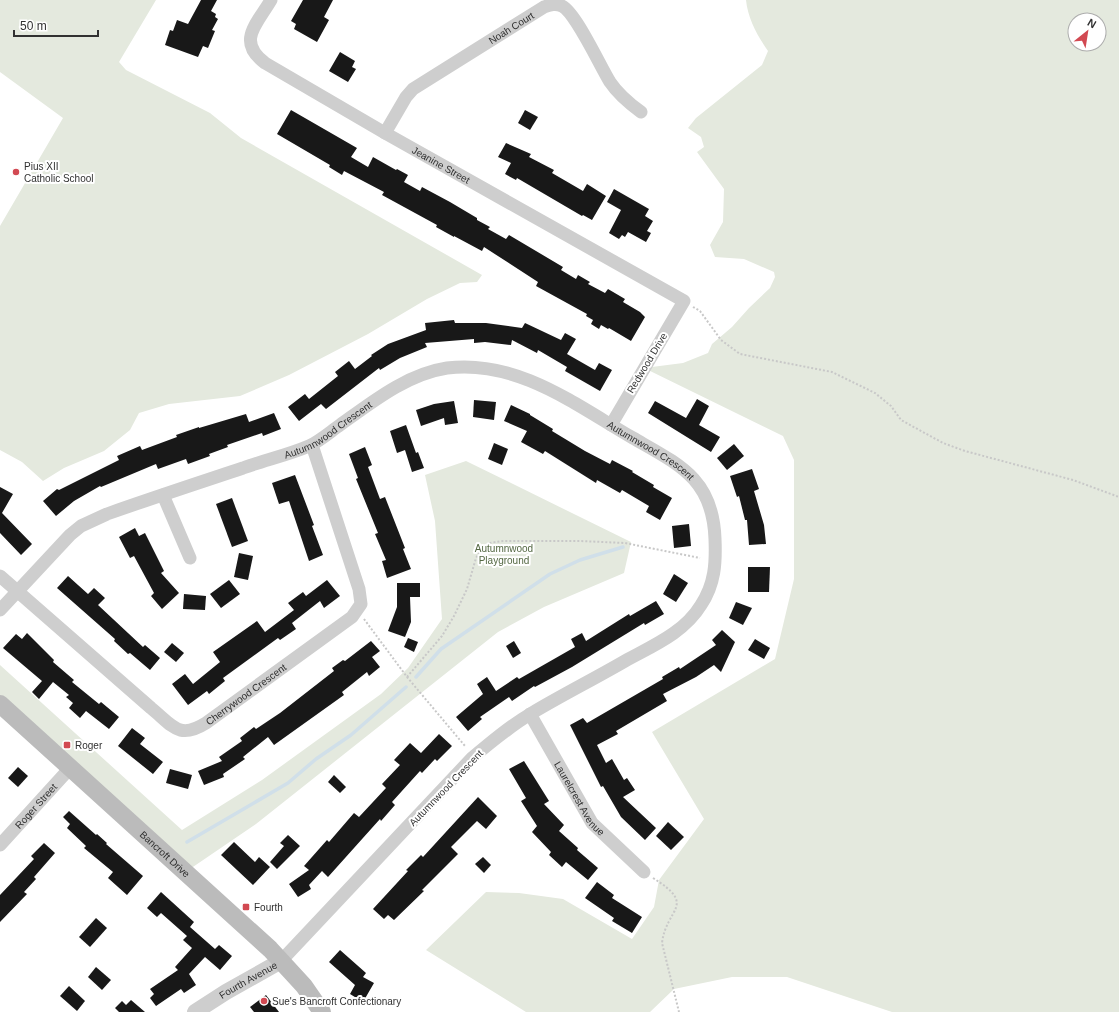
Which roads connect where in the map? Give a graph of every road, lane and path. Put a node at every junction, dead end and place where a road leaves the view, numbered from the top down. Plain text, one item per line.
1 (271, 0) edge
2 (641, 112) dead end
3 (384, 133) junction
4 (684, 301) junction
5 (611, 425) junction
6 (312, 445) junction
7 (163, 495) junction
8 (1119, 497) edge
9 (190, 558) dead end
10 (700, 558) dead end
11 (0, 576) edge
12 (16, 592) junction
13 (0, 610) edge
14 (358, 610) junction
15 (407, 677) junction
16 (0, 704) edge
17 (530, 714) junction
18 (465, 746) dead end
19 (71, 767) junction
20 (0, 845) edge
21 (644, 872) joint
22 (281, 961) junction
23 (195, 1012) edge
24 (322, 1012) edge
25 (679, 1012) edge

1 - 3 street, Jeanine Street
2 - 3 street, Noah Court
3 - 4 street, Jeanine Street
4 - 5 street, Redwood Drive
4 - 8 path
5 - 6 street, Autumnwood Crescent
5 - 17 street, Autumnwood Crescent
6 - 7 street, Autumnwood Crescent
6 - 14 street
7 - 9 street
7 - 12 street, Autumnwood Crescent
10 - 15 path
11 - 12 street, Cherrywood Crescent
12 - 13 street, Autumnwood Crescent
12 - 14 street, Cherrywood Crescent
14 - 15 path
15 - 18 path
16 - 19 main road, Bancroft Drive
17 - 21 street, Laurelcrest Avenue
17 - 22 street, Autumnwood Crescent
19 - 20 street, Roger Street
19 - 22 main road, Bancroft Drive
21 - 25 path
22 - 23 street, Fourth Avenue
22 - 24 main road, Bancroft Drive

